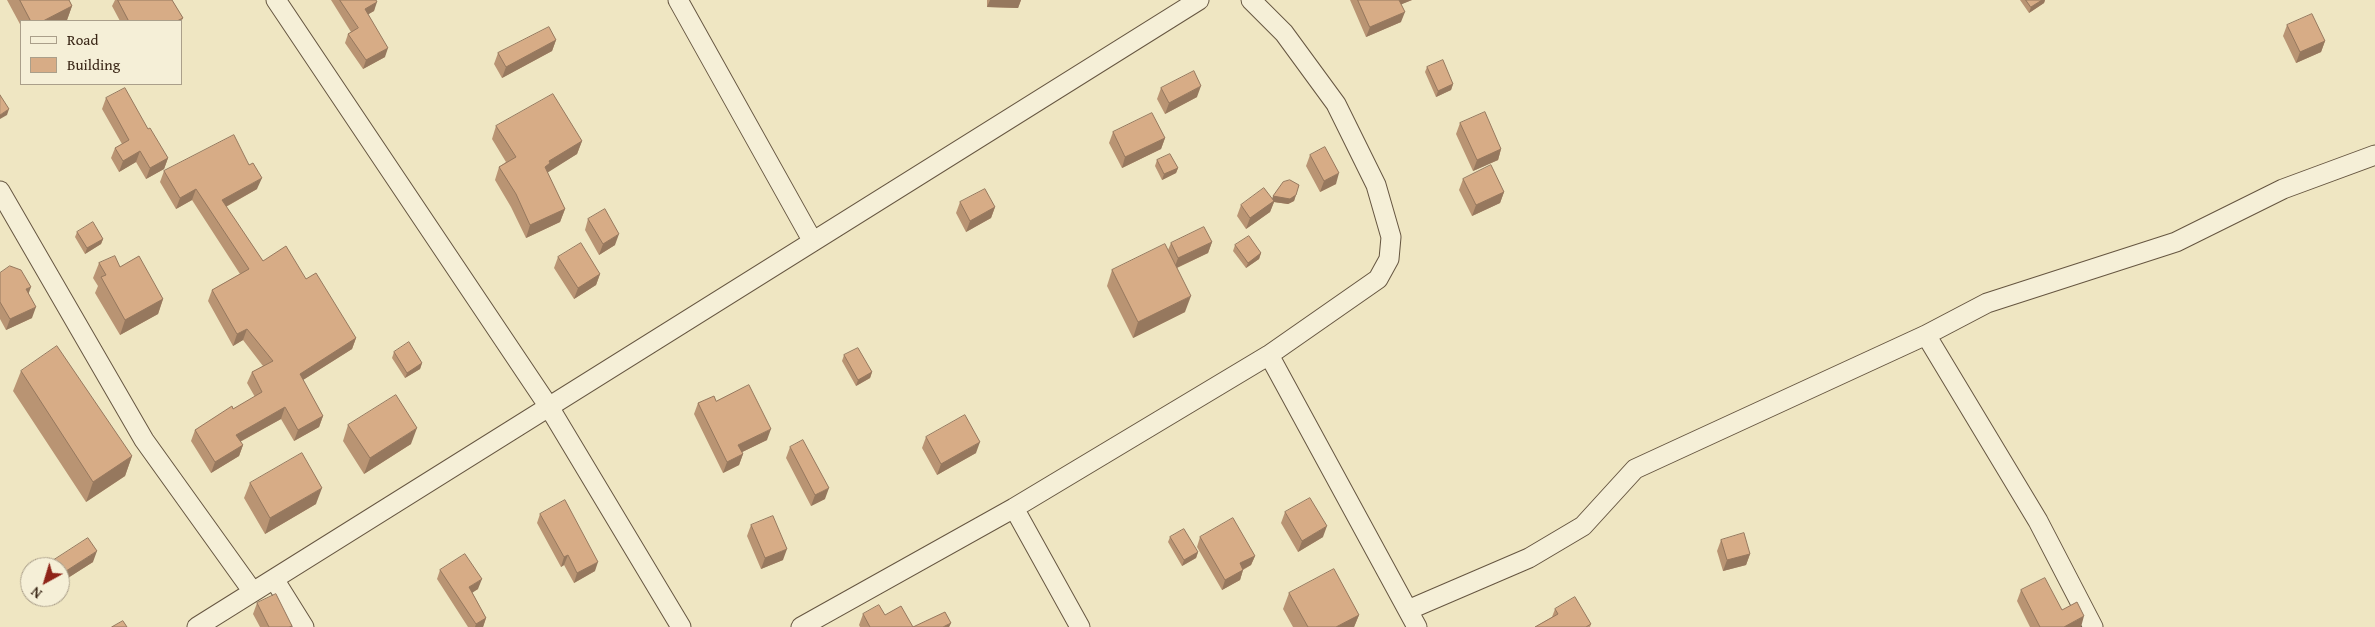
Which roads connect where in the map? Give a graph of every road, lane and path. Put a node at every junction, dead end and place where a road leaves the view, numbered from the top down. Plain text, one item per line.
1 (276, 0) edge
2 (678, 0) edge
3 (1199, 0) edge
4 (1251, 0) edge
5 (2375, 156) edge
6 (0, 191) edge
7 (812, 240) junction
8 (1926, 336) junction
9 (1269, 355) junction
10 (549, 407) junction
11 (1014, 508) junction
12 (274, 579) junction
13 (253, 592) junction
14 (1408, 610) junction
15 (197, 627) edge
16 (304, 627) edge
17 (681, 627) edge
18 (801, 627) edge
19 (1080, 627) edge
20 (1417, 627) edge
21 (2093, 627) edge

1 - 10 street
2 - 7 street
3 - 7 street
4 - 9 street
5 - 8 street
6 - 13 street
7 - 10 street
8 - 14 street
8 - 21 street
9 - 11 street
9 - 14 street
10 - 12 street
10 - 17 street
11 - 18 street
11 - 19 street
12 - 13 street
12 - 16 street
13 - 15 street
14 - 20 street

